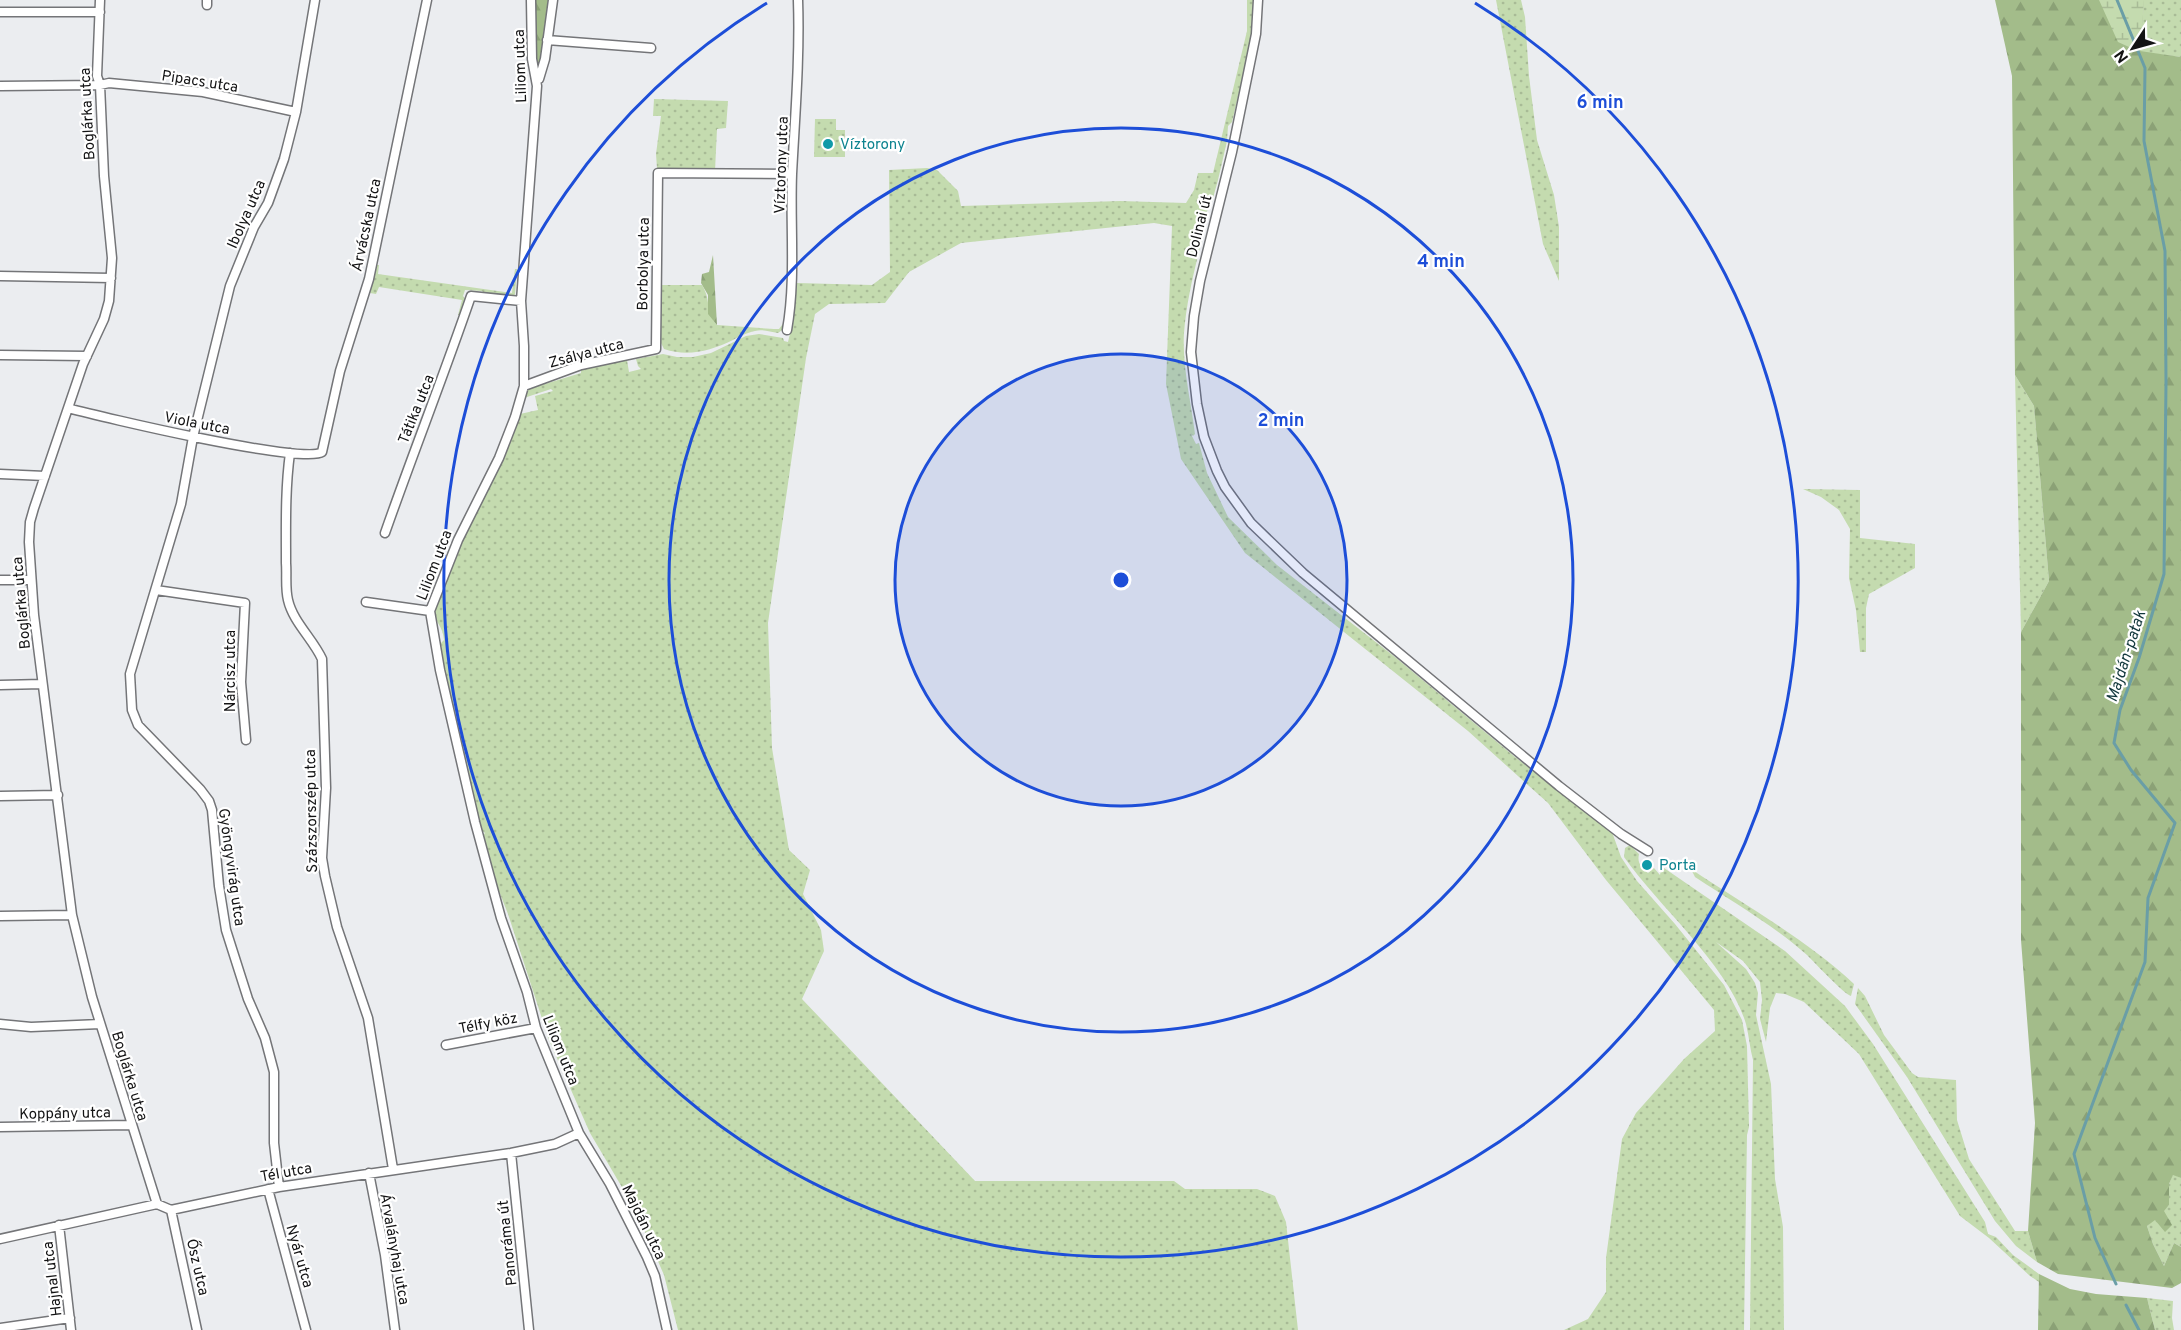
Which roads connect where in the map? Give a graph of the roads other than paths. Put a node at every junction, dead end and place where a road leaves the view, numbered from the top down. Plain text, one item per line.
1 (100, 0) edge
2 (315, 0) edge
3 (427, 0) edge
4 (531, 0) edge
5 (553, 0) edge
6 (798, 0) edge
7 (1258, 0) edge
8 (0, 12) edge
9 (100, 12) junction
10 (547, 40) junction
11 (651, 48) dead end
12 (100, 85) junction
13 (0, 86) edge
14 (537, 86) junction
15 (296, 112) junction
16 (792, 174) junction
17 (0, 276) edge
18 (111, 278) junction
19 (521, 301) junction
20 (787, 330) dead end
21 (656, 350) joint
22 (0, 355) edge
23 (87, 356) junction
24 (524, 386) junction
25 (68, 408) junction
26 (194, 437) junction
27 (322, 452) joint
28 (290, 453) junction
29 (0, 474) edge
30 (45, 476) junction
31 (385, 533) dead end
32 (0, 580) edge
33 (32, 580) junction
34 (156, 590) junction
35 (366, 602) dead end
36 (430, 611) junction
37 (42, 684) junction
38 (0, 685) edge
39 (246, 740) dead end
40 (58, 795) junction
41 (0, 796) edge
42 (1648, 851) dead end
43 (72, 915) junction
44 (0, 916) edge
45 (0, 1024) edge
46 (100, 1024) junction
47 (536, 1028) junction
48 (446, 1045) dead end
49 (131, 1125) junction
50 (0, 1127) edge
51 (579, 1133) junction
52 (511, 1153) junction
53 (393, 1169) junction
54 (369, 1173) junction
55 (279, 1187) junction
56 (267, 1189) junction
57 (157, 1204) junction
58 (171, 1210) junction
59 (59, 1225) junction
60 (0, 1239) edge
61 (70, 1318) junction
62 (0, 1329) edge
63 (71, 1330) edge
64 (197, 1330) edge
65 (306, 1330) edge
66 (395, 1330) edge
67 (529, 1330) edge
68 (667, 1330) edge

1 - 9 street, Boglárka utca
2 - 15 street, Ibolya utca
3 - 27 street, Árvácska utca
4 - 14 street, Liliom utca
5 - 10 street
6 - 16 street, Víztorony utca
7 - 42 street, Dolinai út
8 - 9 street
9 - 12 street, Boglárka utca
10 - 11 street
10 - 14 street
12 - 13 street, Pipacs utca
12 - 15 street, Pipacs utca
12 - 18 street, Boglárka utca
14 - 19 street, Liliom utca
15 - 26 street, Ibolya utca
16 - 20 street, Víztorony utca
16 - 21 street, Borbolya utca
17 - 18 street
18 - 23 street, Boglárka utca
19 - 24 street, Liliom utca
19 - 31 street, Tátika utca
21 - 24 street, Zsálya utca
22 - 23 street
23 - 25 street, Boglárka utca
24 - 36 street, Liliom utca
25 - 26 street, Viola utca
25 - 30 street, Boglárka utca
26 - 28 street, Viola utca
26 - 34 street, Gyöngyvirág utca
27 - 28 street, Viola utca
28 - 53 street, Százszorszép utca
29 - 30 street
30 - 33 street, Boglárka utca
32 - 33 street
33 - 37 street, Boglárka utca
34 - 39 street, Nárcisz utca
34 - 55 street, Gyöngyvirág utca
35 - 36 street
36 - 47 street, Liliom utca
37 - 38 street
37 - 40 street, Boglárka utca
40 - 41 street
40 - 43 street, Boglárka utca
43 - 44 street
43 - 46 street, Boglárka utca
45 - 46 street
46 - 49 street, Boglárka utca
47 - 48 street, Télfy köz
47 - 51 street, Liliom utca
49 - 50 street, Koppány utca
49 - 57 street, Boglárka utca
51 - 52 street, Tél utca
51 - 68 street, Majdán utca
52 - 53 street, Tél utca
52 - 67 street, Panoráma út
53 - 54 street, Tél utca
54 - 55 street, Tél utca
54 - 66 street, Árvalányhaj utca
55 - 56 street, Tél utca
56 - 58 street, Tél utca
56 - 65 street, Nyár utca
57 - 58 street
57 - 59 street
58 - 64 street, Ősz utca
59 - 60 street
59 - 61 street, Hajnal utca
61 - 62 street
61 - 63 street, Hajnal utca

